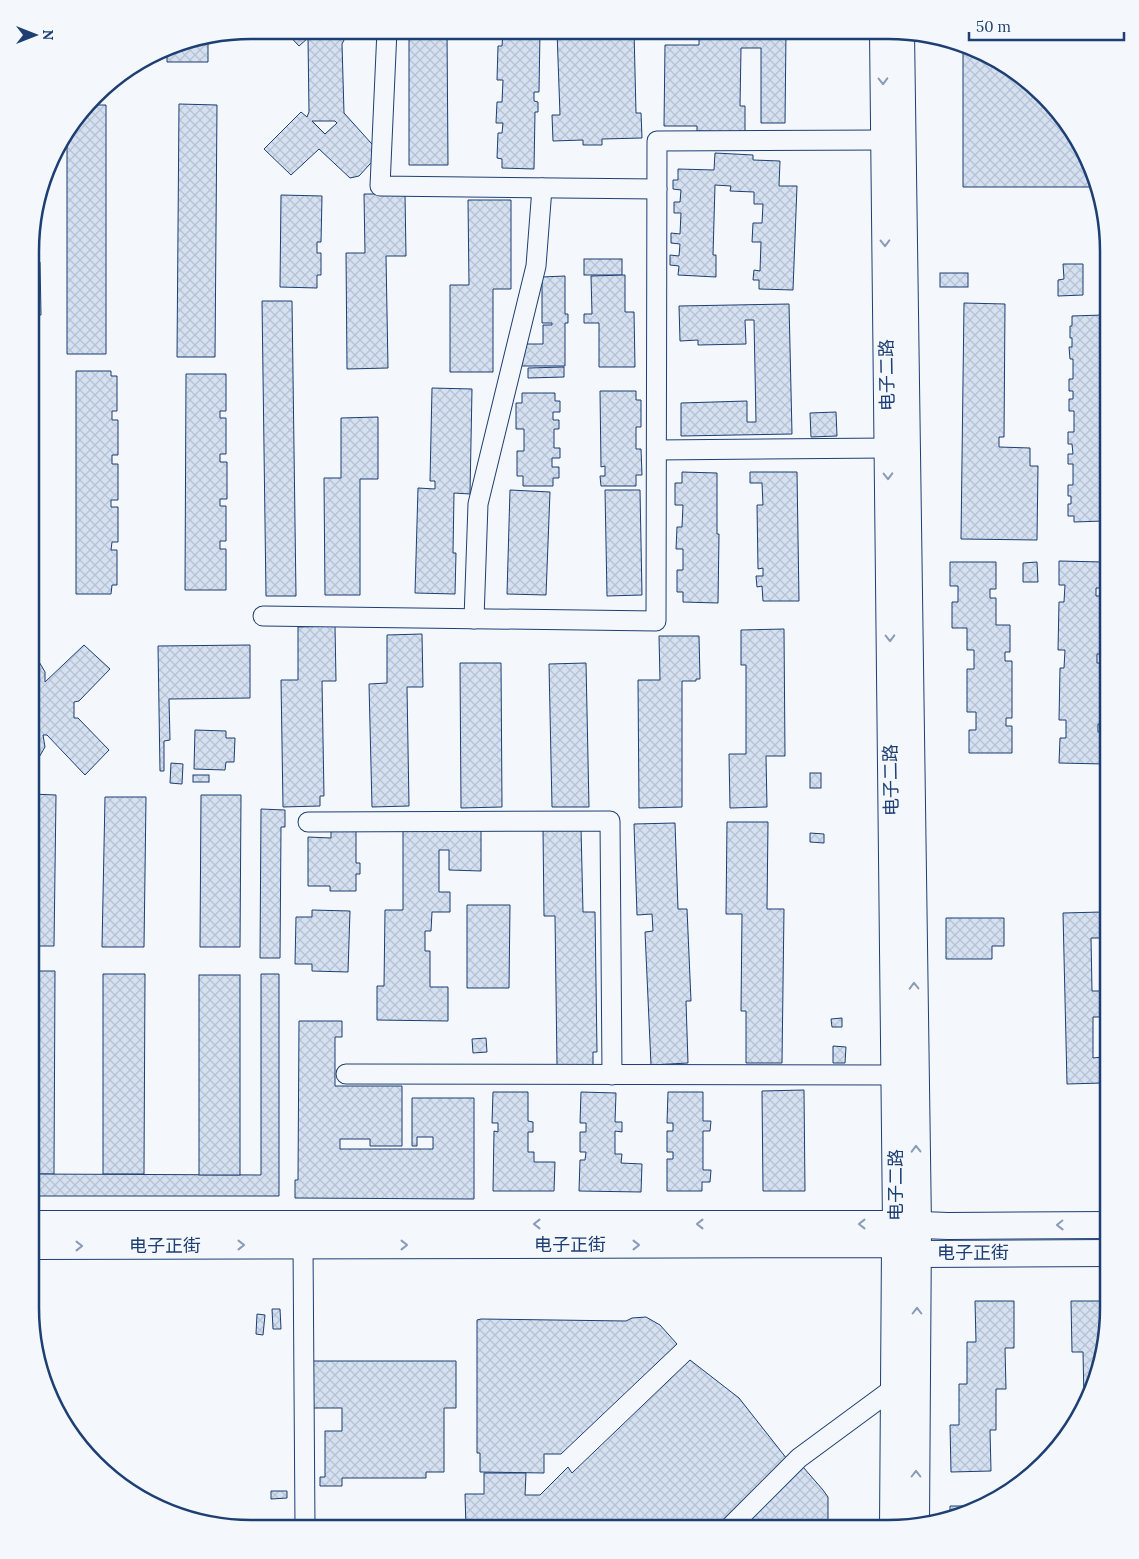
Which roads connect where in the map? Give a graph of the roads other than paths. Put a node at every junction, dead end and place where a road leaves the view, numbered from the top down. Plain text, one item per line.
1 (387, 39) edge
2 (882, 39) edge
3 (901, 39) edge
4 (884, 140) junction
5 (542, 188) junction
6 (657, 189) junction
7 (888, 448) junction
8 (657, 450) junction
9 (263, 616) dead end
10 (474, 619) junction
11 (308, 822) dead end
12 (346, 1074) dead end
13 (612, 1075) junction
14 (895, 1075) junction
15 (39, 1224) edge
16 (1100, 1225) edge
17 (907, 1237) junction
18 (303, 1245) junction
19 (39, 1246) edge
20 (1100, 1252) edge
21 (894, 1388) junction
22 (916, 1518) edge
23 (304, 1520) edge
24 (736, 1520) edge
25 (893, 1520) edge

1 - 5 street
2 -> 4 main road, 电子二路
17 -> 3 main road, 电子二路
4 - 6 street
4 -> 7 main road, 电子二路
5 - 6 street
5 - 10 street
6 - 8 street
7 - 8 street
7 -> 14 main road, 电子二路
8 - 10 street
9 - 10 street
11 - 13 street
12 - 13 street
13 - 14 street
14 - 17 main road, 电子二路
17 -> 15 main road, 电子正街
16 -> 17 main road, 电子正街
18 -> 17 main road, 电子正街
17 - 20 main road, 电子正街
17 - 21 main road, 电子二路
22 -> 17 main road, 电子二路
19 -> 18 main road, 电子正街
18 - 23 street
21 - 24 street
21 - 25 main road, 电子二路

